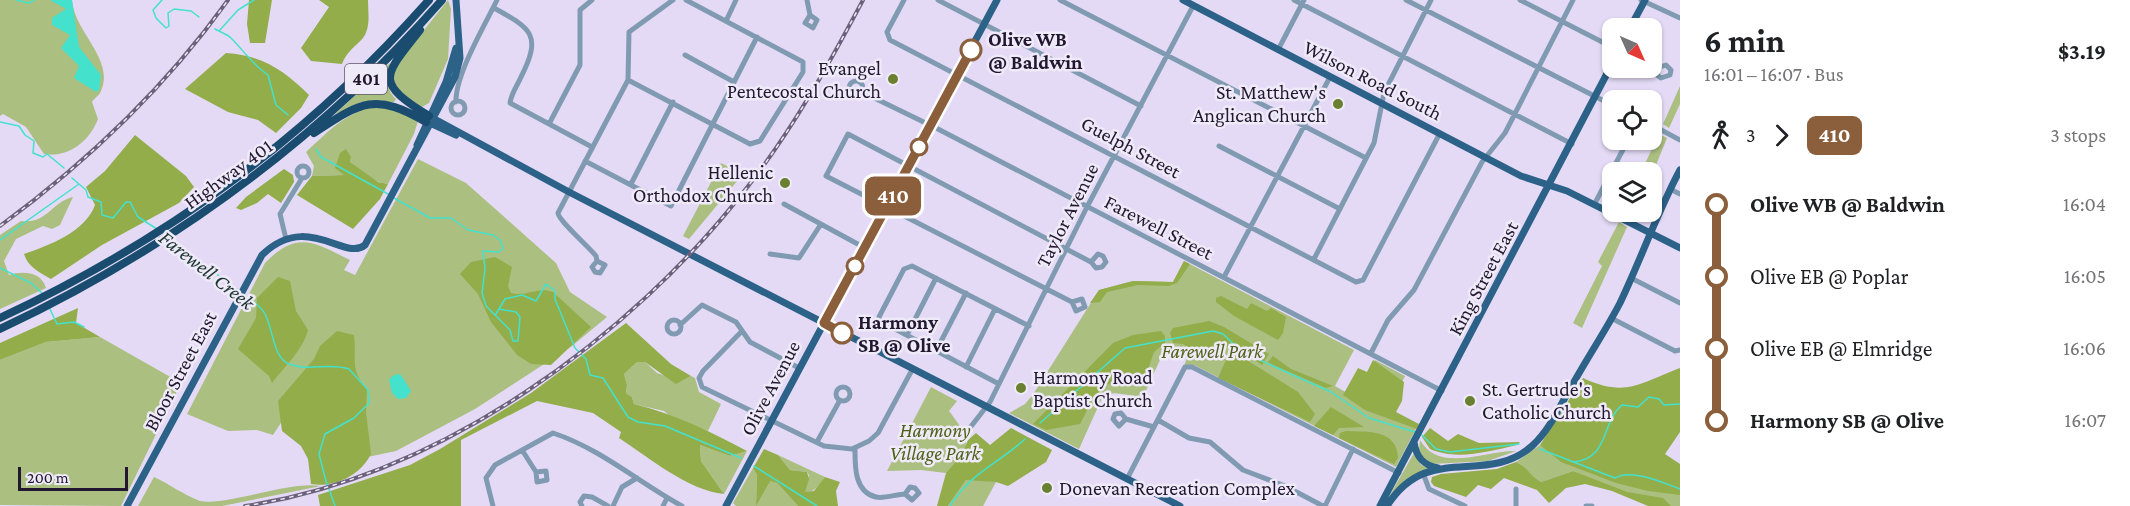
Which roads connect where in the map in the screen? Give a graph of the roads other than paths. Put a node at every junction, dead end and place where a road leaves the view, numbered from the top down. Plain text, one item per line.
1 (429, 0) edge
2 (457, 0) edge
3 (497, 0) edge
4 (592, 0) edge
5 (673, 0) edge
6 (686, 0) edge
7 (736, 0) edge
8 (807, 0) edge
9 (904, 0) edge
10 (938, 0) edge
11 (997, 0) edge
12 (1060, 0) edge
13 (1183, 0) edge
14 (1294, 0) edge
15 (1406, 0) edge
16 (1431, 0) edge
17 (1520, 0) edge
18 (1573, 0) edge
19 (1643, 0) edge
20 (441, 1) edge
21 (1303, 2) edge
22 (1193, 6) junction
23 (494, 8) junction
24 (1426, 10) junction
25 (810, 15) dead end
26 (1635, 18) edge
27 (1680, 18) edge
28 (726, 21) junction
29 (1562, 21) junction
30 (984, 25) junction
31 (757, 37) junction
32 (459, 39) junction
33 (1602, 43) edge
34 (1278, 50) junction
35 (685, 55) dead end
36 (1167, 55) junction
37 (1402, 56) junction
38 (1539, 68) junction
39 (958, 75) junction
40 (1330, 77) junction
41 (1605, 78) edge
42 (628, 80) junction
43 (734, 82) junction
44 (862, 92) dead end
45 (1596, 97) junction
46 (1602, 100) edge
47 (456, 102) dead end
48 (673, 102) junction
49 (1381, 103) junction
50 (441, 106) junction
51 (1141, 106) junction
52 (1515, 114) junction
53 (430, 120) junction
54 (549, 124) junction
55 (714, 124) junction
56 (931, 125) junction
57 (1303, 128) junction
58 (454, 130) junction
59 (1662, 130) edge
60 (1440, 133) junction
61 (470, 140) junction
62 (1680, 140) edge
63 (1573, 144) junction
64 (1219, 146) dead end
65 (592, 147) junction
66 (1623, 150) edge
67 (288, 151) junction
68 (1114, 154) junction
69 (1485, 157) junction
70 (1366, 158) junction
71 (585, 161) junction
72 (908, 168) junction
73 (1680, 170) edge
74 (302, 178) dead end
75 (1277, 178) junction
76 (631, 184) junction
77 (1550, 188) junction
78 (1670, 189) junction
79 (569, 192) junction
80 (1680, 194) edge
81 (784, 204) dead end
82 (1594, 205) junction
83 (888, 207) junction
84 (1087, 207) junction
85 (1340, 209) junction
86 (821, 224) junction
87 (1251, 227) junction
88 (173, 229) junction
89 (1649, 232) junction
90 (159, 238) junction
91 (286, 239) junction
92 (865, 248) junction
93 (1680, 248) edge
94 (1065, 250) junction
95 (770, 254) dead end
96 (1314, 259) junction
97 (597, 261) dead end
98 (1090, 262) dead end
99 (1224, 277) junction
100 (936, 278) junction
101 (1631, 278) junction
102 (1047, 288) junction
103 (966, 293) junction
104 (1072, 302) dead end
105 (1680, 303) edge
106 (995, 309) junction
107 (0, 318) edge
108 (1611, 318) junction
109 (824, 323) junction
110 (680, 325) dead end
111 (1029, 326) junction
112 (0, 329) edge
113 (742, 331) junction
114 (907, 335) junction
115 (1680, 350) edge
116 (936, 351) junction
117 (1371, 353) junction
118 (966, 367) junction
119 (799, 368) junction
120 (912, 370) junction
121 (999, 384) junction
122 (1442, 391) junction
123 (840, 400) dead end
124 (987, 408) junction
125 (770, 419) junction
126 (1126, 419) dead end
127 (1158, 420) junction
128 (1154, 427) junction
129 (969, 429) dead end
130 (1417, 437) junction
131 (817, 442) junction
132 (855, 449) junction
133 (1353, 449) junction
134 (522, 450) junction
135 (1439, 468) junction
136 (536, 472) dead end
137 (1399, 473) junction
138 (1423, 473) junction
139 (637, 478) junction
140 (1127, 479) junction
141 (1516, 489) dead end
142 (904, 494) dead end
143 (667, 498) junction
144 (127, 506) edge
145 (493, 506) edge
146 (582, 506) edge
147 (611, 506) edge
148 (663, 506) edge
149 (682, 506) edge
150 (726, 506) edge
151 (1179, 506) edge
152 (1324, 506) edge
153 (1380, 506) edge
154 (1387, 506) edge
155 (1464, 506) edge
156 (1516, 506) edge
157 (1586, 506) edge
158 (1592, 506) edge

1 - 88 highway, Highway 401 / 401
2 - 32 main road
3 - 23 street
4 - 54 street
5 - 42 street
6 - 28 street
7 - 28 street
8 - 25 street
9 - 39 street, Guelph Street
10 - 30 street
11 - 30 main road, Olive Avenue
12 - 36 street
13 - 22 main road, Wilson Road South
14 - 21 street
15 - 24 street
16 - 24 street
17 - 29 street
18 - 29 street
19 - 26 main road
19 - 27 street
20 - 53 highway
20 - 67 highway, Highway 401 / 401
21 - 34 street
21 - 37 street
22 - 34 main road, Wilson Road South
22 - 36 street, Taylor Avenue
23 - 47 street
23 - 54 street
24 - 37 street
24 - 38 street
28 - 31 street
29 - 33 street
29 - 38 street
30 - 39 main road, Olive Avenue
30 - 51 street
31 - 43 street
31 - 55 street
32 - 50 main road
32 - 53 main road
34 - 40 main road, Wilson Road South
35 - 43 street
36 - 51 street, Taylor Avenue
36 - 57 street
37 - 49 street
37 - 52 street
38 - 45 street
38 - 52 street
39 - 56 main road, Olive Avenue
39 - 68 street, Guelph Street
40 - 49 main road, Wilson Road South
40 - 57 street
41 - 45 main road, King Street East
42 - 48 street
42 - 65 street
43 - 55 street
44 - 56 street, Farewell Street
45 - 46 street
45 - 63 main road, King Street East
48 - 55 street
48 - 76 street
49 - 60 main road, Wilson Road South
49 - 70 street
50 - 53 main road
50 - 58 main road
51 - 68 street, Taylor Avenue
52 - 63 street
52 - 69 street
53 - 58 main road
53 - 61 main road
53 - 67 highway
53 - 91 main road
54 - 65 street
55 - 76 street
56 - 72 main road, Olive Avenue
56 - 84 street, Farewell Street
57 - 70 street
57 - 75 street
58 - 61 main road
59 - 62 street
60 - 69 main road, Wilson Road South
60 - 96 street, Guelph Street
61 - 79 main road
63 - 77 main road, King Street East
64 - 75 street
65 - 71 street
66 - 82 street
67 - 88 highway, Highway 401 / 401
68 - 84 street, Taylor Avenue
68 - 87 street, Guelph Street
69 - 77 main road, Wilson Road South
69 - 117 street
70 - 85 street
71 - 76 street
71 - 79 street
72 - 83 main road, Olive Avenue
72 - 83 street
72 - 94 street
73 - 78 main road
74 - 91 street
75 - 85 street
75 - 87 street
77 - 82 main road, Wilson Road South
77 - 122 main road, King Street East
78 - 80 street
78 - 89 main road
79 - 97 street
79 - 109 main road
81 - 86 street
82 - 89 main road, Wilson Road South
83 - 92 main road, Olive Avenue
83 - 102 street
84 - 94 street, Taylor Avenue
84 - 99 street, Farewell Street
85 - 96 street
86 - 92 street
86 - 95 street
87 - 96 street, Guelph Street
87 - 99 street
88 - 90 highway, Highway 401 / 401
89 - 93 main road, Wilson Road South
89 - 101 main road
90 - 107 highway, Highway 401 / 401
90 - 112 highway, Highway 401 / 401
91 - 144 main road, Bloor Street East
92 - 109 main road, Olive Avenue
94 - 98 street
94 - 102 street, Taylor Avenue
99 - 117 street, Farewell Street
100 - 103 street
100 - 114 street
100 - 114 street
101 - 105 street
101 - 108 main road
102 - 104 street
102 - 111 street, Taylor Avenue
103 - 106 street
103 - 116 street
106 - 111 street
106 - 118 street
108 - 115 street
108 - 135 main road
109 - 119 main road, Olive Avenue
109 - 120 main road
110 - 113 street
111 - 121 street, Taylor Avenue
113 - 119 street
113 - 125 street
114 - 116 street
116 - 118 street
117 - 122 street, Farewell Street
118 - 121 street
119 - 125 main road, Olive Avenue
120 - 124 main road
120 - 132 street
121 - 124 street, Taylor Avenue
122 - 130 main road, King Street East
123 - 131 street
124 - 129 street, Taylor Avenue
124 - 140 main road
125 - 131 street
125 - 150 main road, Olive Avenue
126 - 128 street
127 - 128 street
127 - 133 street
127 - 152 street
128 - 140 street
130 - 135 main road
130 - 137 main road, King Street East
131 - 132 street
132 - 142 street
133 - 137 street
133 - 152 street
134 - 136 street
134 - 139 street
134 - 145 street
135 - 138 main road
137 - 153 main road, King Street East
138 - 154 main road
138 - 155 street
139 - 143 street
139 - 147 street
140 - 151 main road
141 - 156 street
143 - 148 street
143 - 149 street
146 - 147 street
157 - 158 street

